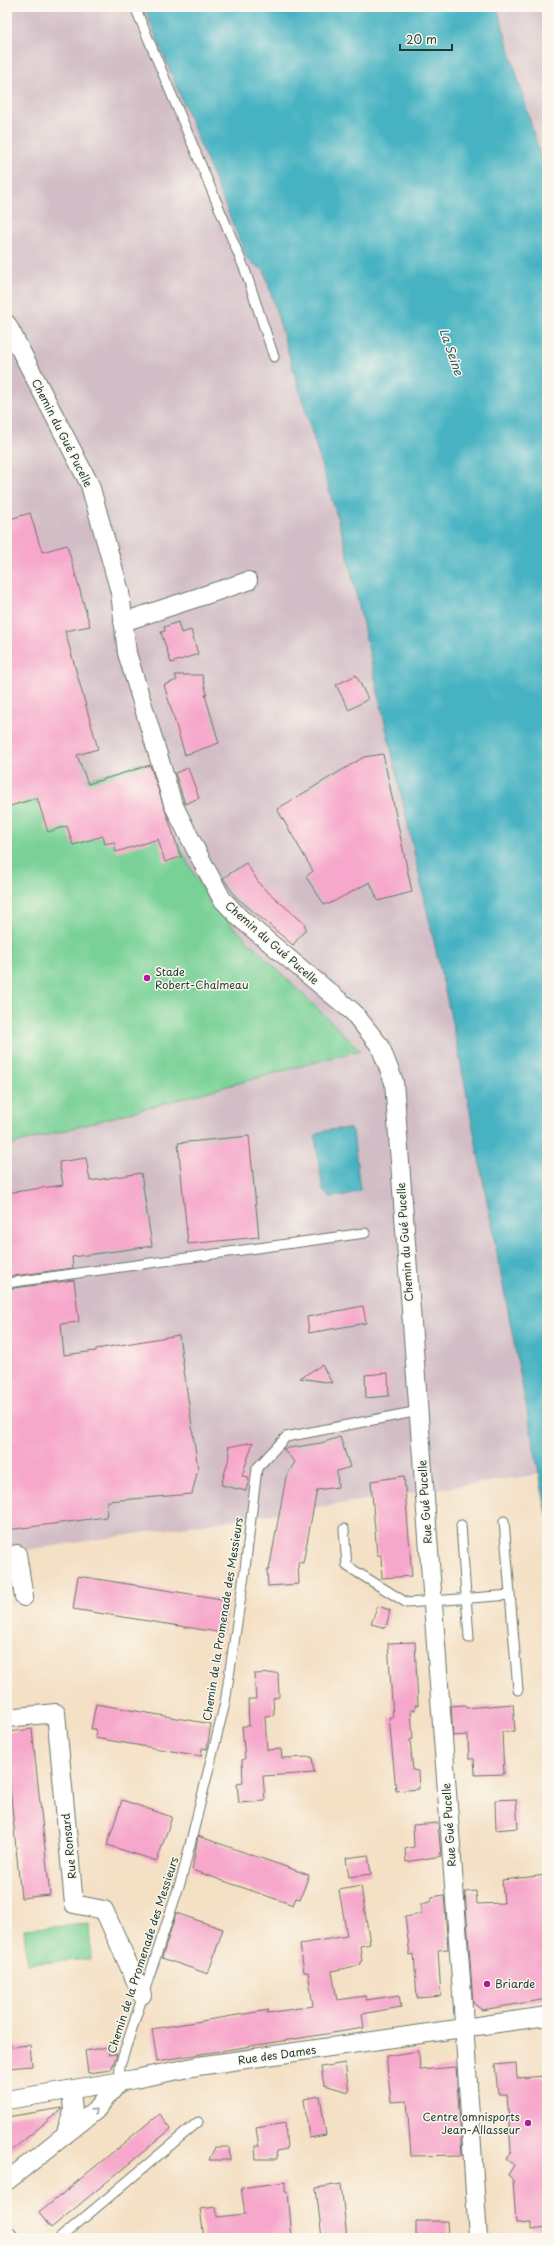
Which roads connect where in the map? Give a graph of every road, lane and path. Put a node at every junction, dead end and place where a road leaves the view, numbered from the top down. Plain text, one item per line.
1 (135, 7) edge
2 (7, 324) edge
3 (274, 357) dead end
4 (248, 581) dead end
5 (123, 622) junction
6 (365, 1233) dead end
7 (7, 1283) edge
8 (419, 1411) junction
9 (504, 1521) dead end
10 (461, 1526) dead end
11 (344, 1529) dead end
12 (7, 1556) edge
13 (510, 1595) junction
14 (24, 1597) dead end
15 (466, 1598) junction
16 (432, 1601) junction
17 (469, 1638) dead end
18 (518, 1690) dead end
19 (7, 1718) edge
20 (142, 1995) junction
21 (547, 2016) edge
22 (464, 2028) junction
23 (119, 2082) junction
24 (71, 2090) junction
25 (7, 2100) edge
26 (198, 2122) dead end
27 (64, 2136) junction
28 (7, 2181) edge
29 (7, 2229) edge
30 (15, 2238) edge
31 (60, 2238) edge
32 (478, 2238) edge

1 - 3 lane
2 - 5 street, Chemin du Gué Pucelle
4 - 5 street
5 - 8 street, Chemin du Gué Pucelle
6 - 7 lane
8 - 16 street, Rue Gué Pucelle
8 - 20 lane, Chemin de la Promenade des Messieurs
9 - 13 lane
10 - 15 lane
11 - 16 lane
12 - 14 street
13 - 15 lane
13 - 18 lane
15 - 16 lane
15 - 17 lane
16 - 22 street, Rue Gué Pucelle
19 - 20 street, Rue Ronsard
20 - 23 lane, Chemin de la Promenade des Messieurs
21 - 22 street, Rue des Dames
22 - 23 street, Rue des Dames
22 - 32 street, Rue Gué Pucelle
23 - 24 street, Rue des Dames
27 -> 23 street
24 - 25 street, Rue des Dames
24 - 27 street
26 - 31 lane
27 - 28 street
29 - 30 lane

